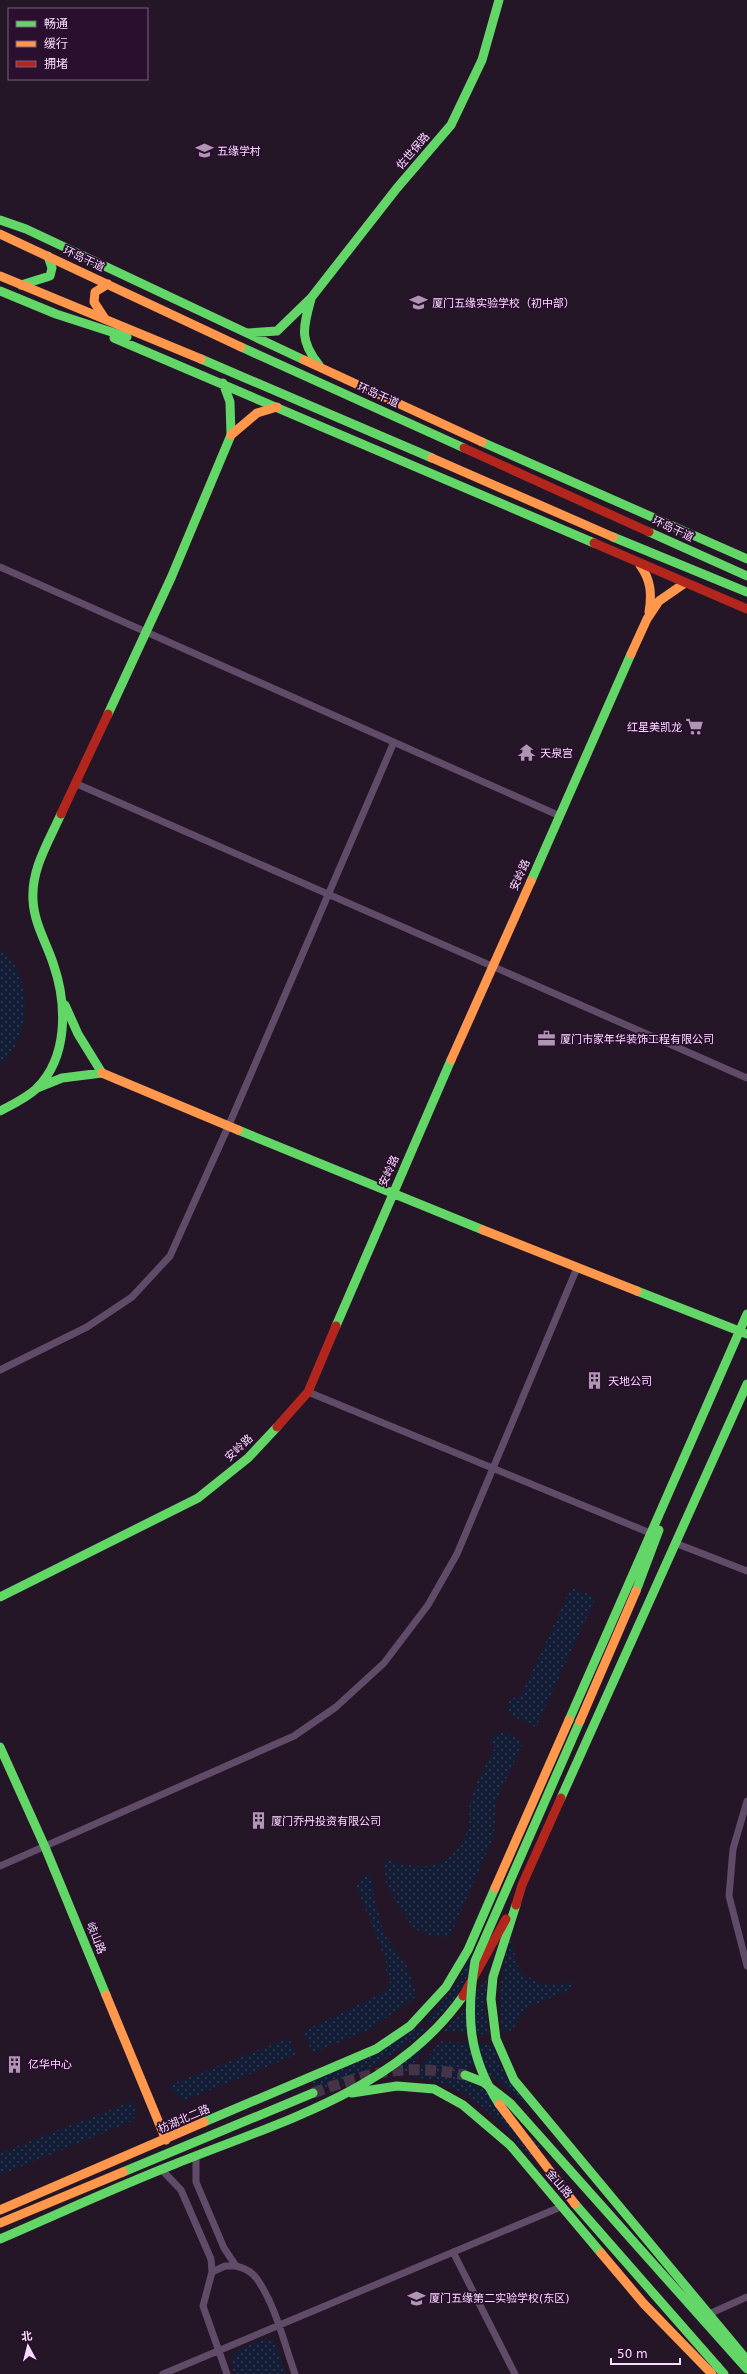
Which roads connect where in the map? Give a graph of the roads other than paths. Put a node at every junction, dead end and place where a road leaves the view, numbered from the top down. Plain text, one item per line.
1 (499, 0) edge
2 (0, 220) edge
3 (0, 234) edge
4 (48, 256) junction
5 (0, 276) edge
6 (108, 284) junction
7 (22, 285) junction
8 (0, 290) edge
9 (0, 294) edge
10 (311, 298) junction
11 (56, 314) junction
12 (105, 319) junction
13 (248, 333) junction
14 (182, 351) junction
15 (322, 369) junction
16 (223, 384) junction
17 (277, 407) junction
18 (231, 435) junction
19 (747, 559) edge
20 (638, 563) junction
21 (0, 567) edge
22 (747, 576) edge
23 (685, 583) junction
24 (746, 592) edge
25 (747, 609) edge
26 (648, 619) junction
27 (145, 631) junction
28 (394, 742) junction
29 (77, 784) junction
30 (560, 816) junction
31 (328, 896) junction
32 (492, 968) junction
33 (63, 999) junction
34 (102, 1073) junction
35 (747, 1078) edge
36 (37, 1088) junction
37 (0, 1111) edge
38 (228, 1127) junction
39 (391, 1194) junction
40 (577, 1268) junction
41 (747, 1314) edge
42 (743, 1333) edge
43 (0, 1370) edge
44 (747, 1384) edge
45 (308, 1392) junction
46 (686, 1456) junction
47 (493, 1467) junction
48 (650, 1533) junction
49 (675, 1544) junction
50 (747, 1571) edge
51 (0, 1597) edge
52 (0, 1747) edge
53 (747, 1801) edge
54 (45, 1847) junction
55 (0, 1866) edge
56 (522, 1885) junction
57 (747, 1966) edge
58 (465, 2075) tunnel mouth
59 (313, 2093) tunnel mouth
60 (347, 2094) junction
61 (166, 2140) junction
62 (196, 2155) junction
63 (161, 2169) junction
64 (563, 2206) junction
65 (0, 2210) edge
66 (0, 2223) edge
67 (0, 2239) edge
68 (453, 2252) junction
69 (236, 2266) junction
70 (212, 2272) junction
71 (747, 2297) edge
72 (709, 2314) junction
73 (278, 2326) junction
74 (218, 2351) junction
75 (747, 2360) edge
76 (747, 2368) edge
77 (163, 2374) edge
78 (226, 2374) edge
79 (295, 2374) edge
80 (515, 2374) edge
81 (712, 2374) edge
82 (724, 2374) edge

1 - 10 main road, 佐世保路
2 - 13 main road
3 - 4 main road, 环岛干道
4 - 6 main road, 环岛干道
4 - 7 main road
5 - 7 main road
6 - 12 main road
6 - 22 main road, 环岛干道
7 - 12 main road
8 - 11 main road
9 - 11 main road
10 - 13 main road
10 - 15 main road
11 - 14 main road
11 - 16 main road
12 - 14 main road
13 - 15 main road
14 - 24 main road
15 - 19 main road
16 - 17 main road
16 - 18 main road
17 - 18 main road
17 - 20 main road
18 - 27 main road
20 - 23 main road
20 - 26 main road
21 - 27 street
23 - 25 main road
23 - 26 main road
26 - 30 main road, 安岭路
27 - 28 street
27 - 29 main road
28 - 30 street
28 - 31 street
29 - 31 street
29 - 33 main road
30 - 32 main road, 安岭路
31 - 32 street
31 - 38 street
32 - 35 street
32 - 39 main road, 安岭路
33 - 34 main road
33 - 36 main road
34 - 36 main road
34 - 38 main road
36 - 37 main road
38 - 39 main road
38 - 43 street
39 - 40 main road
39 - 45 main road, 安岭路
40 - 42 main road
40 - 47 street
41 - 42 main road
42 - 46 main road
44 - 49 main road
45 - 47 street
45 - 51 main road, 安岭路
46 - 48 main road, 枋湖北二路
46 - 82 main road, bridge
47 - 48 street
47 - 54 street
48 - 61 main road, 枋湖北二路
49 - 50 street
49 - 56 main road
52 - 54 main road, 岐山路
53 - 57 street
54 - 55 street
54 - 61 main road, 岐山路
56 - 60 main road
56 - 72 main road
58 - 76 main road
59 - 66 main road
60 - 62 main road
60 - 64 main road, 金山路
61 - 65 main road, 枋湖北二路
62 - 63 main road
62 - 69 street
63 - 67 main road
63 - 70 street
64 - 68 street
64 - 81 main road, 金山路
68 - 73 street
68 - 80 street
69 - 70 street
69 - 73 street
70 - 74 street
71 - 72 street
72 - 75 main road
73 - 74 street
73 - 79 street
74 - 77 street
74 - 78 street

